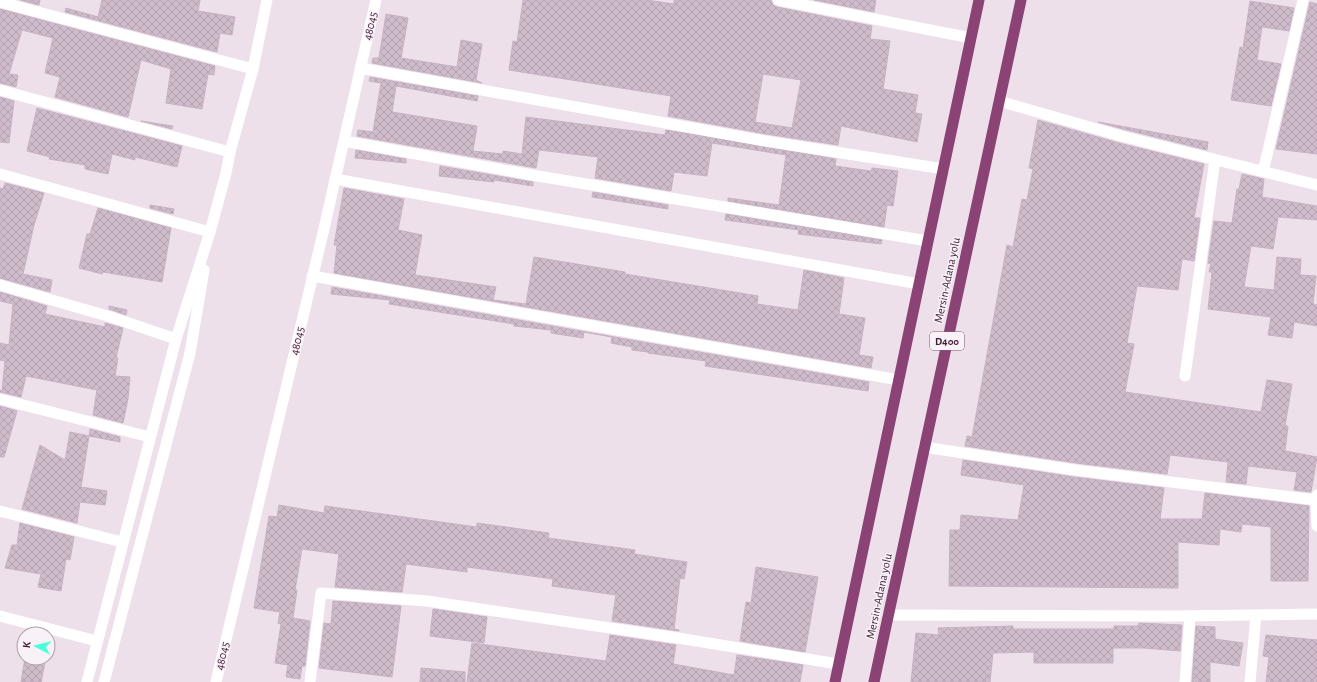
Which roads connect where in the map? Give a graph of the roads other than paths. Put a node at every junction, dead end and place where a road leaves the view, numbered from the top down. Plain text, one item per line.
1 (267, 0) edge
2 (376, 0) edge
3 (778, 0) edge
4 (979, 0) edge
5 (1021, 0) edge
6 (1303, 0) edge
7 (0, 2) edge
8 (971, 38) junction
9 (360, 68) junction
10 (254, 69) junction
11 (0, 90) edge
12 (999, 101) junction
13 (344, 141) junction
14 (230, 152) junction
15 (1215, 160) junction
16 (944, 169) junction
17 (1263, 172) junction
18 (0, 174) edge
19 (335, 179) junction
20 (1317, 185) edge
21 (210, 232) junction
22 (928, 241) junction
23 (312, 276) junction
24 (919, 284) junction
25 (0, 285) edge
26 (176, 338) junction
27 (1185, 376) dead end
28 (899, 380) junction
29 (0, 399) edge
30 (150, 437) junction
31 (924, 447) junction
32 (1317, 495) edge
33 (1316, 500) edge
34 (0, 511) edge
35 (1317, 526) edge
36 (122, 542) junction
37 (1317, 614) edge
38 (888, 615) junction
39 (1256, 615) junction
40 (0, 616) edge
41 (1190, 616) junction
42 (97, 641) junction
43 (838, 664) junction
44 (87, 682) edge
45 (104, 682) edge
46 (216, 682) edge
47 (310, 682) edge
48 (835, 682) edge
49 (874, 682) edge
50 (1185, 682) edge
51 (1250, 682) edge

1 - 10 street
2 - 9 street, 48045
3 - 8 street
4 - 8 highway
5 - 12 highway, Mersin-Adana yolu / D400
6 - 17 street
7 - 10 street
8 - 16 highway
9 - 13 street, 48045
9 - 16 street
10 - 14 street
11 - 14 street
12 - 15 street
12 - 31 highway, Mersin-Adana yolu / D400
13 - 19 street, 48045
13 - 22 street
14 - 21 street
15 - 17 street
15 - 27 street
16 - 22 highway
17 - 20 street
18 - 21 street
19 - 23 street, 48045
19 - 24 street
21 - 26 street
21 - 45 street
22 - 24 highway
23 - 28 street
23 - 46 street, 48045
24 - 28 highway
25 - 26 street
26 - 30 street
28 - 43 highway
29 - 30 street
30 - 36 street
31 - 33 street
31 - 38 highway, Mersin-Adana yolu / D400
32 - 33 street
33 - 35 street
34 - 36 street
36 - 42 street
37 - 39 street
38 - 41 street
38 - 49 highway, Mersin-Adana yolu / D400
39 - 41 street
39 - 51 street
40 - 42 street
41 - 50 street
42 - 44 street
43 - 47 street
43 - 48 highway

